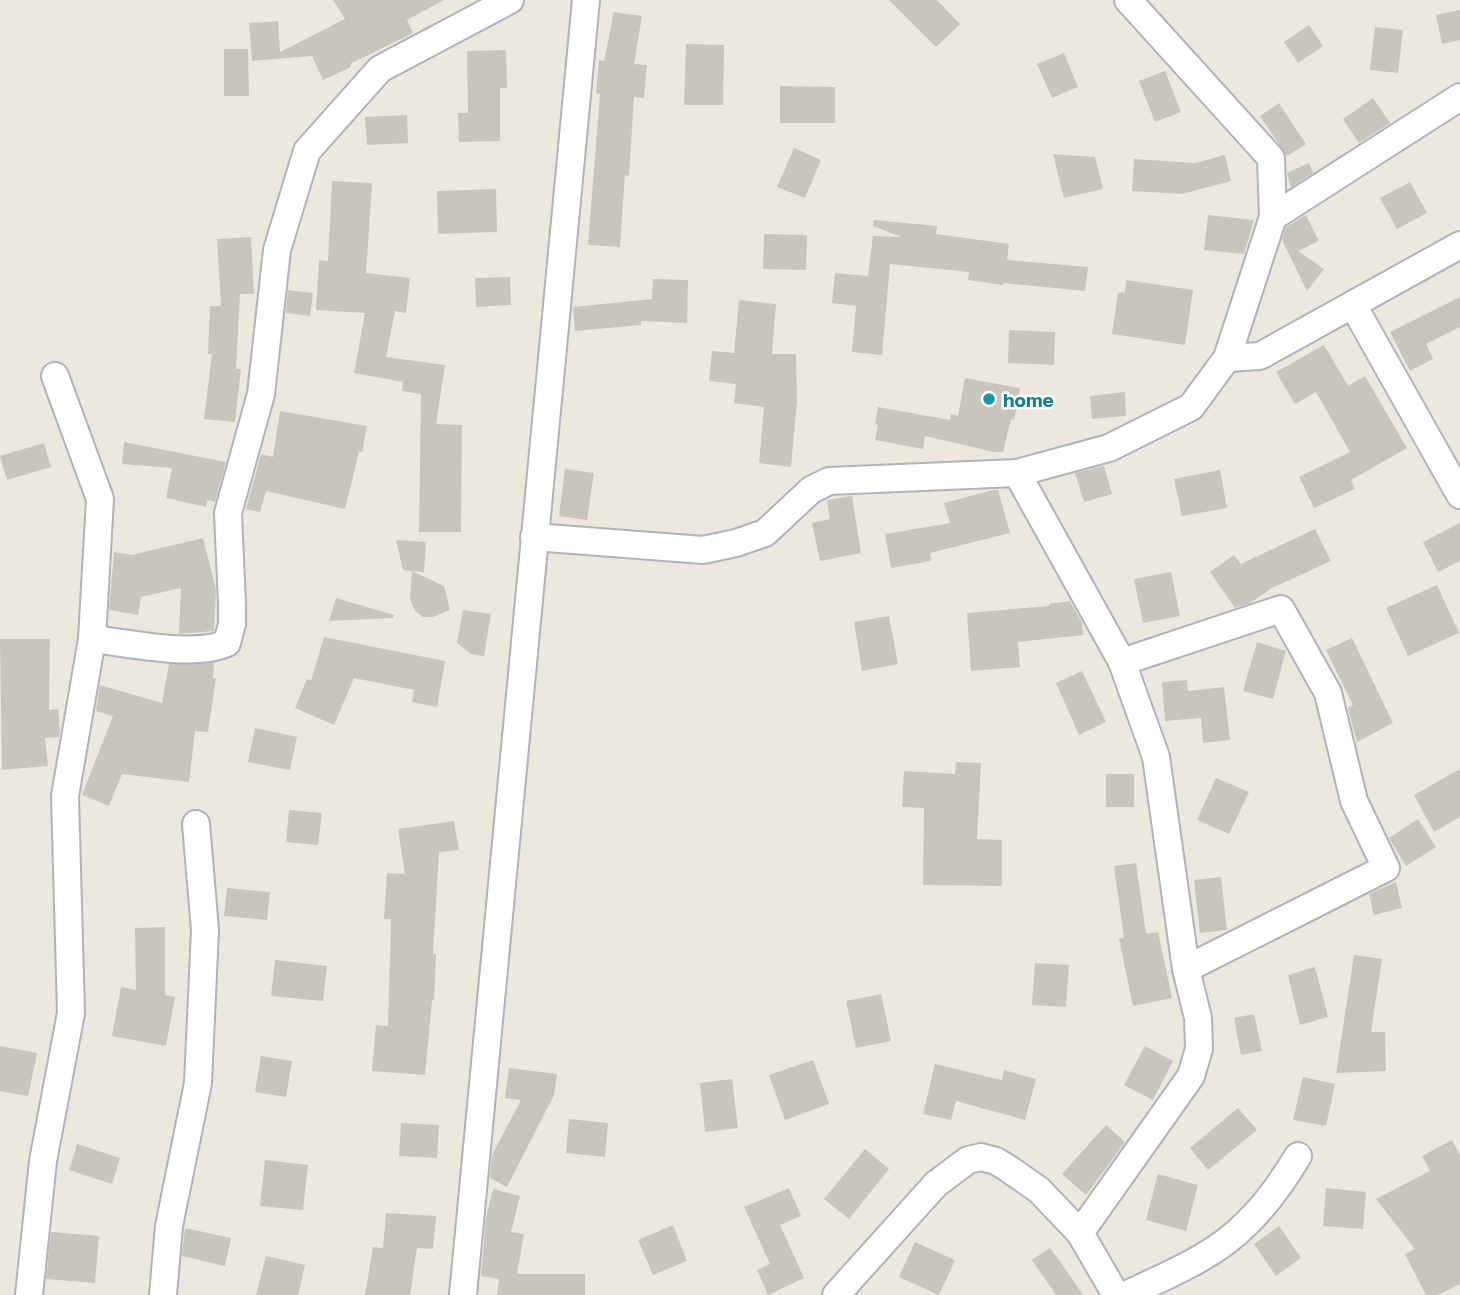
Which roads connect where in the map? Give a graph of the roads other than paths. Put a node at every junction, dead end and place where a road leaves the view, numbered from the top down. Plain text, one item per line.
1 (510, 0) edge
2 (586, 0) edge
3 (1128, 0) edge
4 (1460, 97) edge
5 (1273, 217) junction
6 (1460, 245) edge
7 (1353, 305) junction
8 (1227, 358) junction
9 (55, 376) dead end
10 (1017, 473) junction
11 (1460, 495) edge
12 (534, 537) junction
13 (92, 639) junction
14 (1122, 662) junction
15 (196, 824) dead end
16 (1186, 969) junction
17 (1298, 1156) dead end
18 (1080, 1233) junction
19 (29, 1295) edge
20 (163, 1295) edge
21 (463, 1295) edge
22 (836, 1295) edge
23 (1116, 1295) edge
24 (1126, 1295) edge

1 - 13 street
2 - 12 street
3 - 5 street
4 - 5 street
5 - 8 street
6 - 7 street
7 - 8 street
7 - 11 street
8 - 10 street
9 - 13 street
10 - 12 street
10 - 14 street
12 - 21 street
13 - 19 street
14 - 16 street
14 - 16 street
15 - 20 street
16 - 18 street
17 - 24 street
18 - 22 street
18 - 23 street

